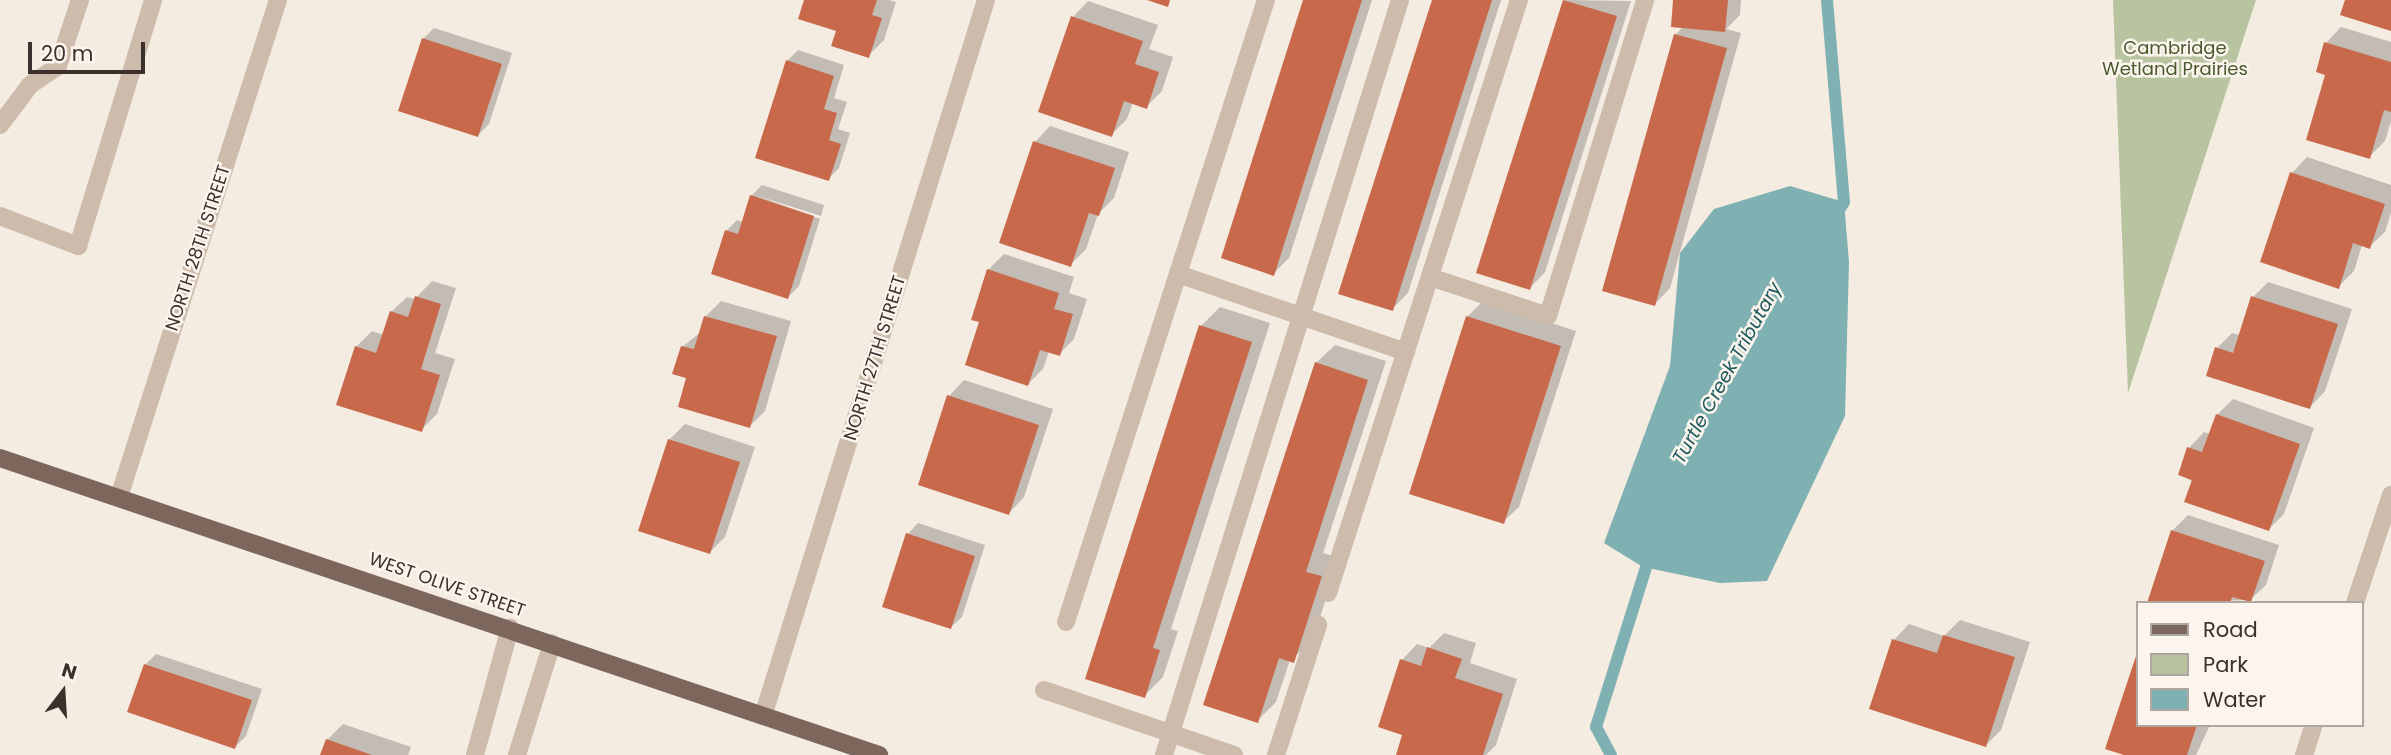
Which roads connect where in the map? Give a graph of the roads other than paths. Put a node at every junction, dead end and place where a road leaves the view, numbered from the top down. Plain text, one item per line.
1 (80, 0) edge
2 (152, 0) edge
3 (278, 0) edge
4 (986, 0) edge
5 (1266, 0) edge
6 (1400, 0) edge
7 (1519, 0) edge
8 (1645, 0) edge
9 (0, 125) edge
10 (0, 216) edge
11 (1178, 274) junction
12 (1430, 277) junction
13 (1302, 316) junction
14 (1406, 352) junction
15 (0, 458) edge
16 (2391, 495) edge
17 (118, 497) junction
18 (1328, 593) dead end
19 (2356, 601) edge
20 (1066, 622) dead end
21 (1318, 625) dead end
22 (510, 628) junction
23 (552, 643) junction
24 (1044, 690) dead end
25 (763, 716) junction
26 (2313, 727) edge
27 (1171, 733) junction
28 (475, 755) edge
29 (517, 755) edge
30 (879, 755) edge
31 (1164, 755) edge
32 (1234, 755) edge
33 (1276, 755) edge
34 (2304, 755) edge

1 - 9 street
2 - 10 street
3 - 17 street, NORTH 28TH STREET
4 - 25 street, NORTH 27TH STREET
5 - 11 street
6 - 13 street
7 - 12 street
8 - 12 street
11 - 13 street
11 - 20 street
12 - 14 street
13 - 14 street
13 - 27 street
14 - 18 street
15 - 17 main road, WEST OLIVE STREET
16 - 19 street
17 - 22 main road, WEST OLIVE STREET
21 - 33 street
22 - 23 main road, WEST OLIVE STREET
22 - 28 street
23 - 25 main road, WEST OLIVE STREET
23 - 29 street
24 - 27 street
25 - 30 main road, WEST OLIVE STREET
26 - 34 street
27 - 31 street
27 - 32 street

